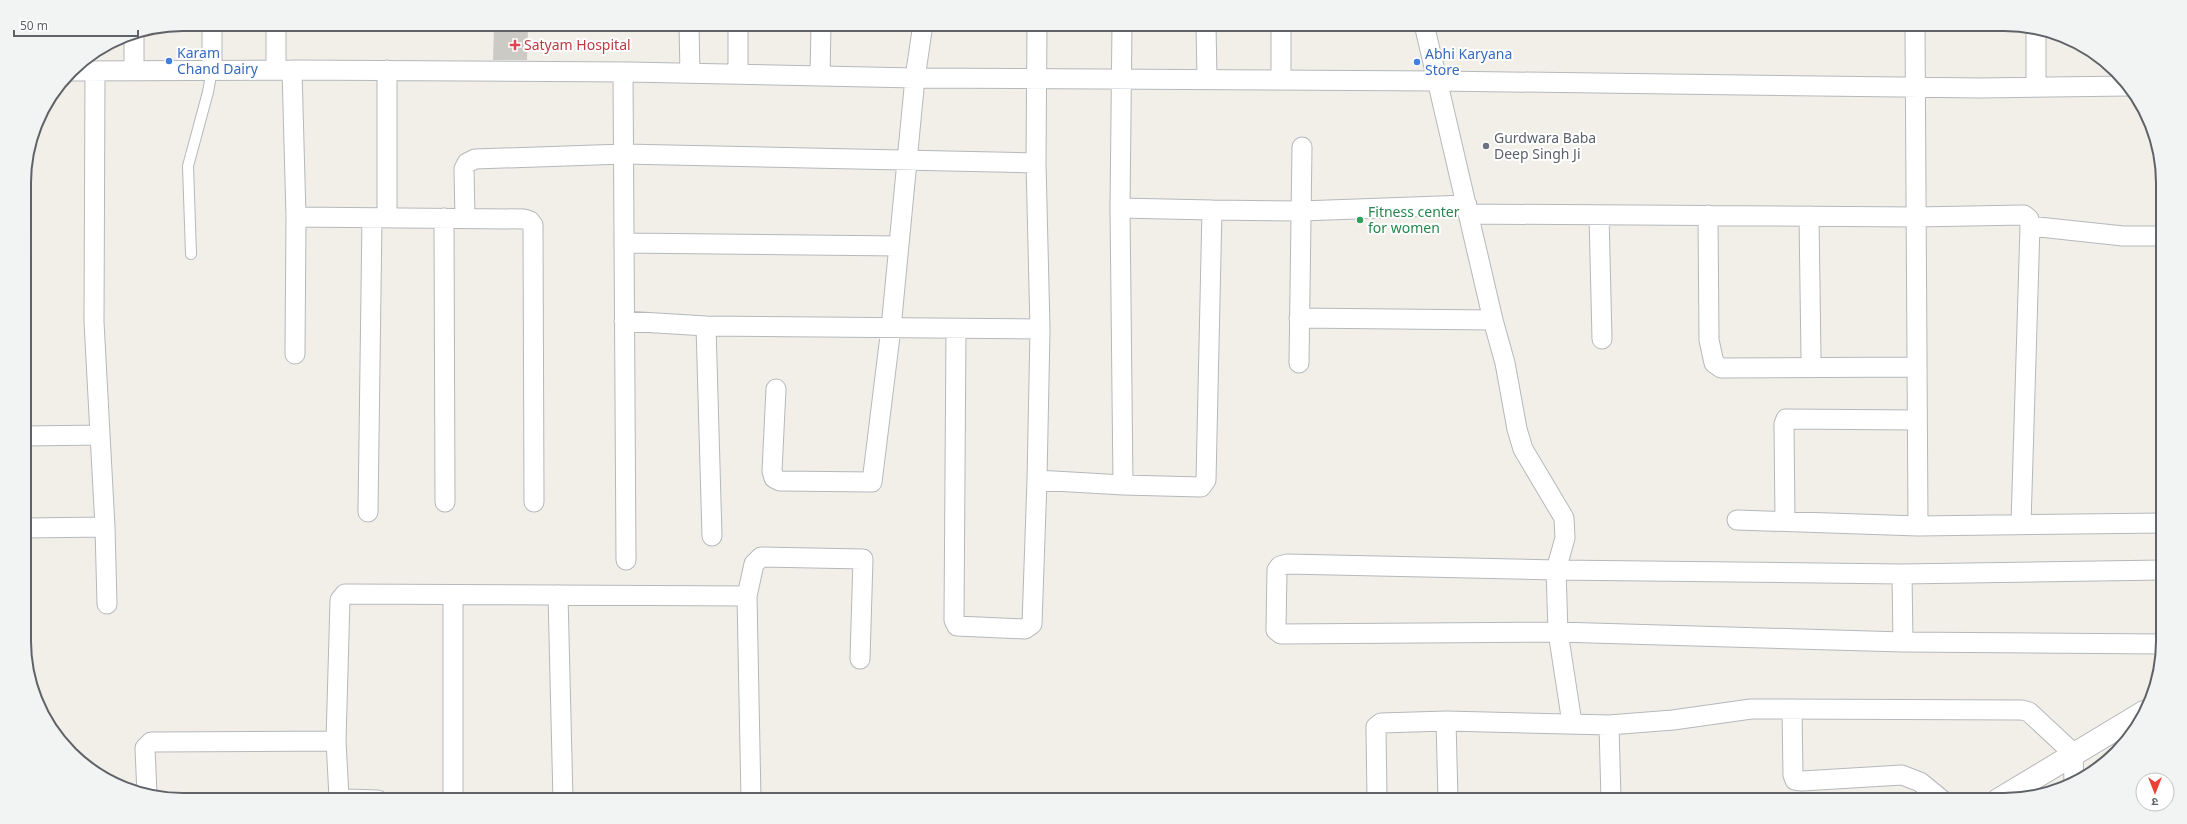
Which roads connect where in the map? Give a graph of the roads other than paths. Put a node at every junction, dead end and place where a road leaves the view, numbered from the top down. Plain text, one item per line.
1 (212, 31) edge
2 (277, 31) edge
3 (689, 31) edge
4 (738, 31) edge
5 (821, 31) edge
6 (922, 31) edge
7 (1037, 31) edge
8 (1122, 31) edge
9 (1206, 31) edge
10 (1281, 31) edge
11 (1426, 31) edge
12 (1915, 31) edge
13 (2036, 35) edge
14 (134, 39) edge
15 (212, 70) junction
16 (284, 70) junction
17 (387, 70) junction
18 (81, 71) edge
19 (95, 71) junction
20 (134, 71) junction
21 (623, 72) junction
22 (690, 73) junction
23 (738, 74) junction
24 (820, 76) junction
25 (915, 78) junction
26 (1038, 78) junction
27 (1122, 79) junction
28 (1207, 79) junction
29 (1281, 80) junction
30 (1438, 81) junction
31 (2121, 86) edge
32 (1916, 87) junction
33 (2036, 87) junction
34 (1302, 148) dead end
35 (624, 154) junction
36 (907, 160) junction
37 (1036, 163) junction
38 (1120, 208) junction
39 (1212, 210) junction
40 (1301, 210) junction
41 (1468, 210) junction
42 (1599, 215) junction
43 (1708, 215) junction
44 (1809, 216) junction
45 (296, 217) junction
46 (1916, 217) junction
47 (379, 218) junction
48 (444, 218) junction
49 (465, 218) junction
50 (2030, 226) junction
51 (2156, 236) edge
52 (624, 243) junction
53 (899, 246) junction
54 (191, 254) dead end
55 (1299, 318) junction
56 (1493, 320) junction
57 (624, 321) junction
58 (706, 326) junction
59 (891, 328) junction
60 (956, 329) junction
61 (1040, 329) junction
62 (1602, 339) dead end
63 (295, 354) dead end
64 (1812, 357) dead end
65 (1299, 363) dead end
66 (1917, 367) junction
67 (776, 389) dead end
68 (1917, 420) junction
69 (100, 435) junction
70 (31, 436) edge
71 (1037, 480) junction
72 (1123, 485) junction
73 (445, 502) dead end
74 (534, 502) dead end
75 (368, 512) dead end
76 (1737, 520) dead end
77 (1785, 521) junction
78 (2156, 523) edge
79 (2021, 524) junction
80 (1918, 526) junction
81 (105, 527) junction
82 (31, 528) edge
83 (712, 536) dead end
84 (626, 560) dead end
85 (1556, 570) junction
86 (2156, 570) edge
87 (1902, 574) junction
88 (558, 595) junction
89 (453, 596) junction
90 (747, 596) junction
91 (107, 604) dead end
92 (1558, 632) junction
93 (1903, 642) junction
94 (2156, 644) edge
95 (860, 659) dead end
96 (1792, 709) junction
97 (2136, 716) edge
98 (1446, 721) junction
99 (1572, 723) junction
100 (1609, 725) junction
101 (336, 741) junction
102 (2073, 753) junction
103 (2074, 776) edge
104 (147, 789) edge
105 (339, 793) edge
106 (453, 793) edge
107 (563, 793) edge
108 (751, 793) edge
109 (1377, 793) edge
110 (1448, 793) edge
111 (1611, 793) edge
112 (1933, 793) edge
113 (2009, 793) edge

1 - 15 street
2 - 16 street
3 - 22 street
4 - 23 street
5 - 24 street
6 - 25 street
7 - 26 street
8 - 27 street
9 - 28 street
10 - 29 street
11 - 30 street
12 - 32 street
13 - 33 street
14 - 20 street
15 - 16 street
15 - 20 street
15 - 54 lane
16 - 17 street
16 - 45 street
17 - 21 street
17 - 47 street
18 - 19 street
19 - 20 street
19 - 69 street
21 - 22 street
21 - 35 street
22 - 23 street
23 - 24 street
24 - 25 street
25 - 26 street
25 - 36 street
26 - 27 street
26 - 37 street
27 - 28 street
27 - 38 street
28 - 29 street
29 - 30 street
30 - 32 street
30 - 41 street
31 - 33 street
32 - 33 street
32 - 46 street
34 - 40 street
35 - 36 street
35 - 49 street
35 - 52 street
36 - 37 street
36 - 53 street
37 - 61 street
38 - 39 street
38 - 72 street
39 - 40 street
39 - 72 street
40 - 41 street
40 - 55 street
41 - 42 street
41 - 56 street
42 - 43 street
42 - 62 street
43 - 44 street
43 - 66 street
44 - 46 street
44 - 64 street
45 - 47 street
45 - 63 street
46 - 50 street
46 - 66 street
47 - 48 street
47 - 75 street
48 - 49 street
48 - 73 street
49 - 74 street
50 - 51 street
50 - 79 street
52 - 53 street
52 - 57 street
53 - 59 street
55 - 56 street
55 - 65 street
56 - 85 street
57 - 58 street
57 - 84 street
58 - 59 street
58 - 83 street
59 - 60 street
59 - 67 street
60 - 61 street
60 - 71 street
61 - 71 street
66 - 68 street
68 - 77 street
68 - 80 street
69 - 70 street
69 - 81 street
71 - 72 street
76 - 77 street
77 - 80 street
78 - 79 street
79 - 80 street
81 - 82 street
81 - 91 street
85 - 87 street
85 - 92 street
85 - 92 street
86 - 87 street
87 - 93 street
88 - 89 street
88 - 90 street
88 - 107 street
89 - 101 street
89 - 106 street
90 - 95 street
90 - 108 street
92 - 93 street
92 - 99 street
93 - 94 street
96 - 100 street
96 - 102 street
96 - 112 street
97 - 102 street
98 - 99 street
98 - 109 street
98 - 110 street
99 - 100 street
100 - 111 street
101 - 104 street
101 - 105 street
102 - 103 street
102 - 113 street

